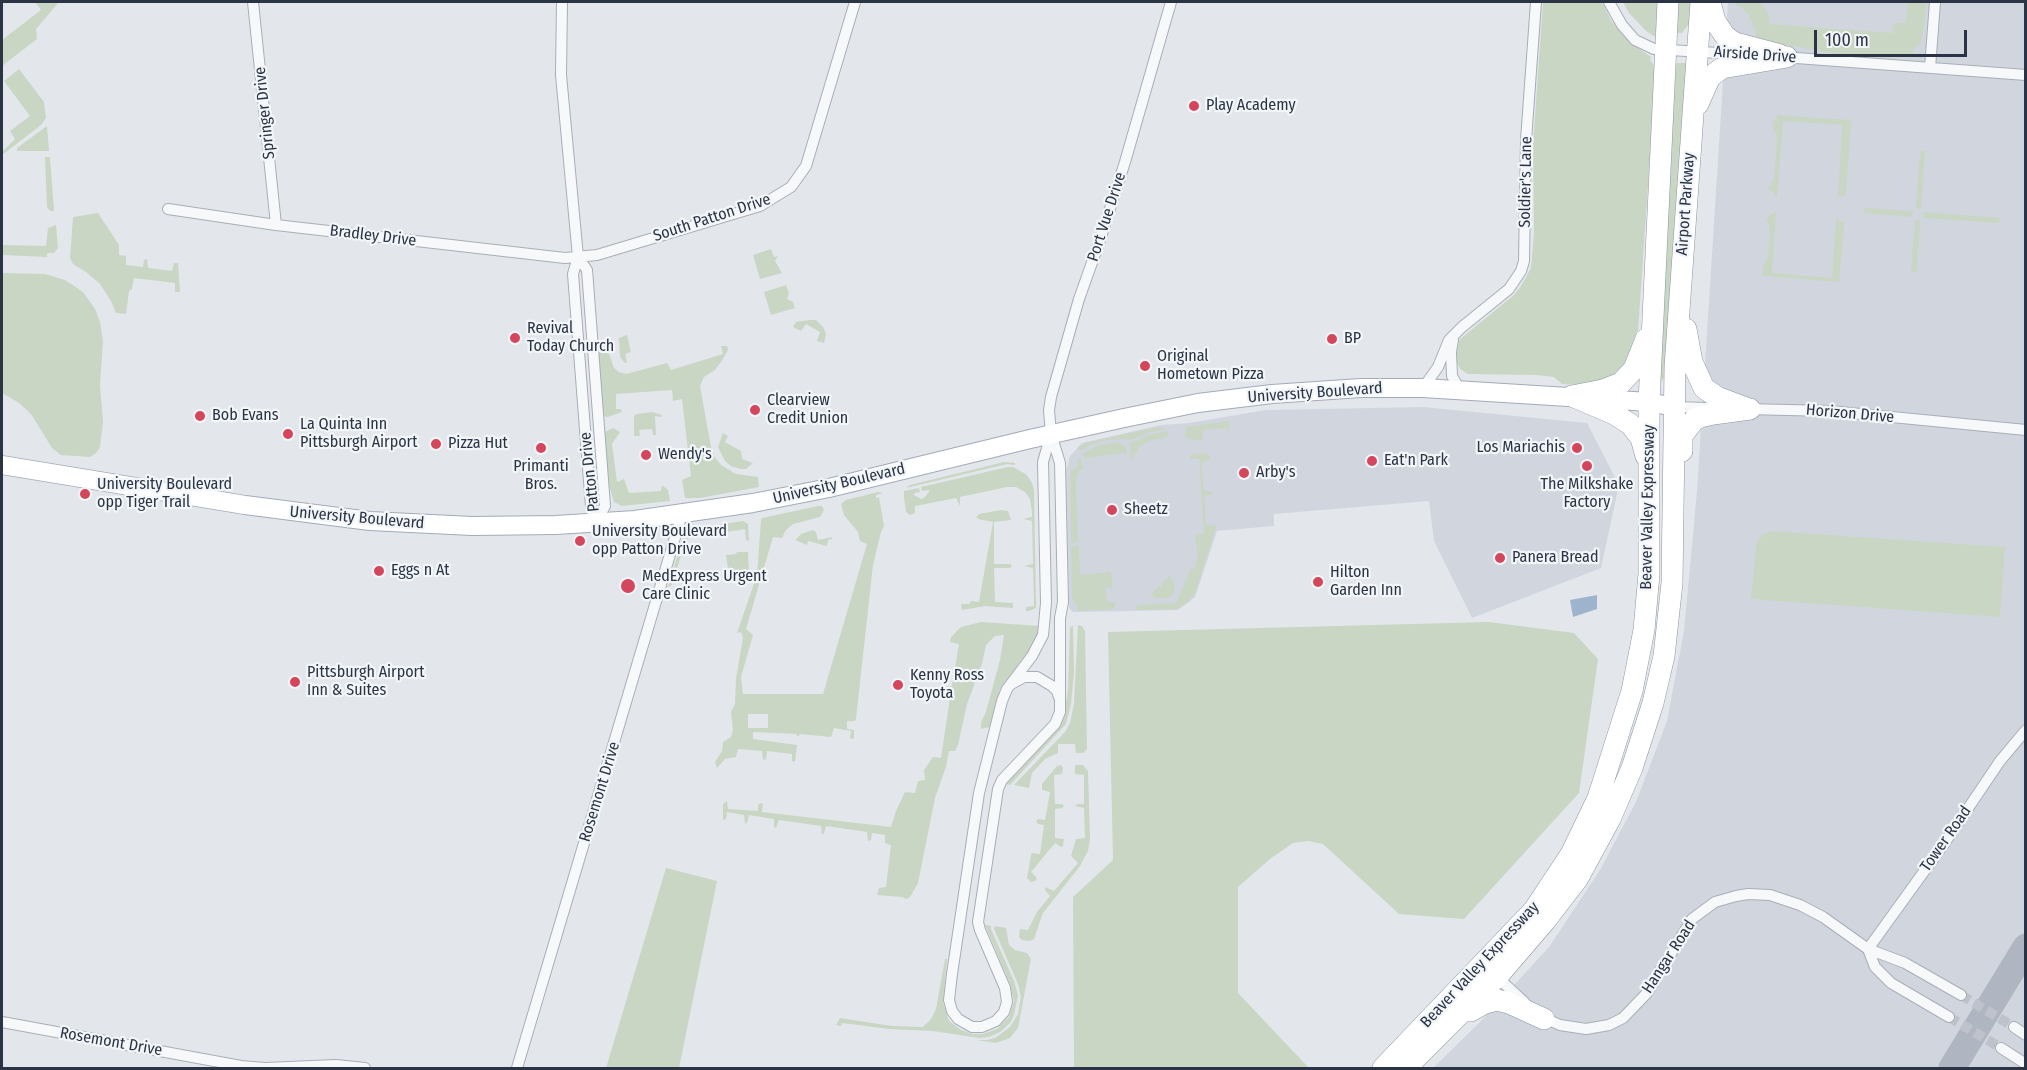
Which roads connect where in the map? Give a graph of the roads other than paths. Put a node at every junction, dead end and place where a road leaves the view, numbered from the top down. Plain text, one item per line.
1 (253, 2) edge
2 (562, 2) edge
3 (855, 2) edge
4 (1171, 2) edge
5 (1536, 2) edge
6 (1609, 2) edge
7 (1668, 2) edge
8 (1701, 2) edge
9 (1710, 2) edge
10 (1935, 2) edge
11 (1664, 50) junction
12 (1697, 52) junction
13 (1787, 57) junction
14 (1930, 68) junction
15 (2025, 75) edge
16 (1692, 115) junction
17 (168, 209) dead end
18 (276, 225) junction
19 (578, 257) junction
20 (1680, 296) junction
21 (1654, 316) junction
22 (1455, 334) junction
23 (1423, 388) junction
24 (1460, 390) junction
25 (1572, 396) junction
26 (1649, 402) junction
27 (1674, 406) junction
28 (1750, 409) junction
29 (2025, 430) edge
30 (1051, 434) junction
31 (2, 465) edge
32 (1650, 478) junction
33 (682, 514) junction
34 (1673, 514) junction
35 (596, 524) junction
36 (1010, 685) junction
37 (1060, 700) junction
38 (2025, 730) edge
39 (1868, 949) junction
40 (1490, 971) junction
41 (1961, 995) tunnel mouth
42 (1949, 1017) tunnel mouth
43 (1457, 1018) junction
44 (1544, 1019) junction
45 (2, 1022) edge
46 (2014, 1027) tunnel mouth
47 (2025, 1035) edge
48 (2001, 1048) tunnel mouth
49 (2025, 1064) edge
50 (365, 1068) edge
51 (517, 1068) edge
52 (1383, 1068) edge
53 (1406, 1068) edge

1 - 18 street, Springer Drive
2 - 19 street, Patton Drive
3 - 19 street, South Patton Drive
4 - 30 street, Port Vue Drive
5 - 22 street, Soldier's Lane
6 - 11 street, Airside Drive
7 - 11 highway, Airport Parkway
8 - 12 highway, Airport Parkway
9 - 13 highway
10 - 14 street
11 - 12 street, Airside Drive
11 - 21 highway, Airport Parkway
12 - 13 street, Airside Drive
12 - 16 highway, Airport Parkway
13 - 14 street, Airside Drive
13 - 16 highway
14 - 15 street, Airside Drive
16 - 20 highway, Airport Parkway
17 - 18 street, Bradley Drive
18 - 19 street, Bradley Drive
19 - 35 street, Patton Drive
20 - 27 highway, Airport Parkway
20 - 28 highway
21 - 25 highway
21 - 26 highway, Airport Parkway
22 - 23 street, Soldier's Lane
22 - 24 street
23 - 24 main road, University Boulevard
23 - 30 main road, University Boulevard
24 - 25 main road, University Boulevard
25 - 26 main road, University Boulevard
25 - 32 highway
26 - 27 main road, University Boulevard
26 - 32 highway, Beaver Valley Expressway
27 - 28 street, Horizon Drive
27 - 34 highway, Beaver Valley Expressway
28 - 29 street, Horizon Drive
28 - 34 highway
30 - 33 main road, University Boulevard
30 - 36 street
30 - 37 street
31 - 35 main road, University Boulevard
32 - 40 highway, Beaver Valley Expressway
33 - 35 main road, University Boulevard
33 - 51 street, Rosemont Drive
34 - 40 highway, Beaver Valley Expressway
36 - 37 street
36 - 37 street
38 - 39 street, Tower Road
39 - 41 street, Hangar Road
39 - 42 street, Hangar Road
39 - 44 street, Hangar Road
40 - 43 highway, Beaver Valley Expressway
40 - 44 street, Hangar Road
40 - 52 highway, Beaver Valley Expressway
43 - 44 highway
43 - 53 highway, Beaver Valley Expressway
45 - 50 street, Rosemont Drive
46 - 47 street
48 - 49 street

